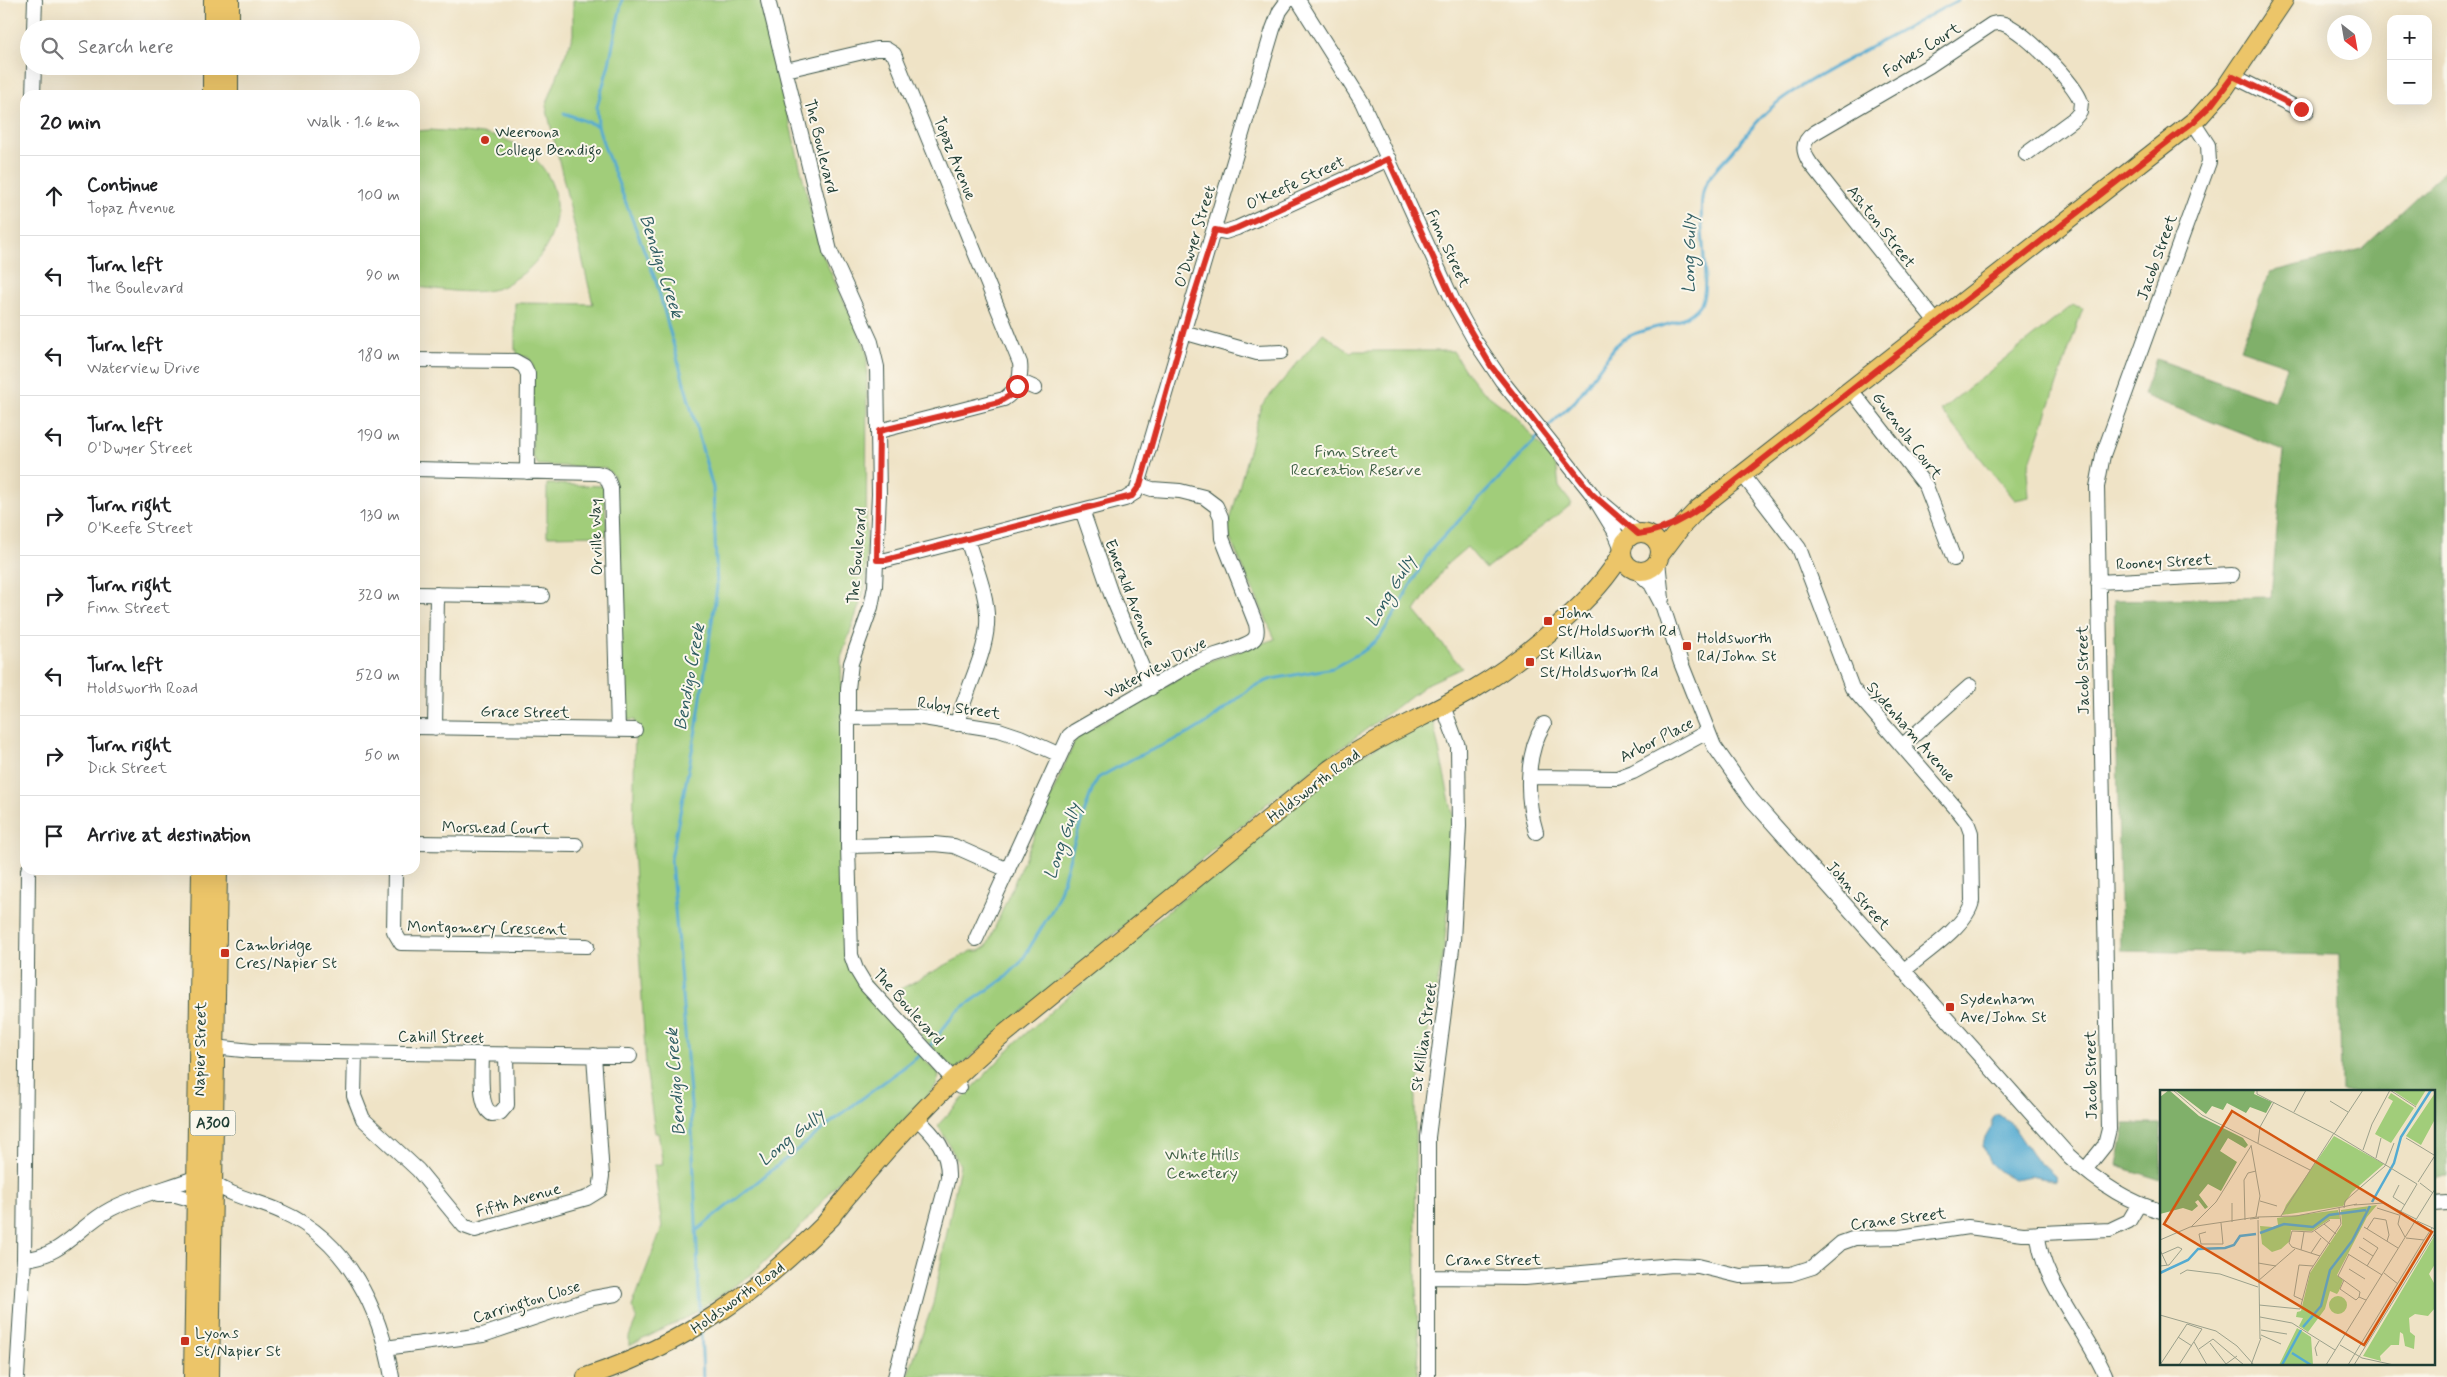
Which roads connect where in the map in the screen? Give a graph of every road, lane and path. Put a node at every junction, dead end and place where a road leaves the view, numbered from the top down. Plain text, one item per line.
1 (35, 0) edge
2 (214, 0) edge
3 (229, 0) edge
4 (768, 0) edge
5 (1288, 0) edge
6 (1298, 0) edge
7 (2284, 0) edge
8 (34, 20) edge
9 (214, 20) edge
10 (229, 20) edge
11 (786, 70) junction
12 (34, 75) edge
13 (213, 75) edge
14 (228, 75) edge
15 (2233, 76) junction
16 (34, 90) edge
17 (213, 90) edge
18 (228, 90) edge
19 (2307, 111) dead end
20 (2193, 122) junction
21 (1804, 149) joint
22 (2026, 154) dead end
23 (1388, 159) junction
24 (1215, 230) junction
25 (1937, 323) junction
26 (1183, 332) junction
27 (1281, 352) dead end
28 (420, 360) edge
29 (1019, 381) junction
30 (1035, 388) dead end
31 (1852, 390) junction
32 (879, 431) junction
33 (420, 469) edge
34 (527, 472) junction
35 (1743, 475) junction
36 (1140, 485) junction
37 (1592, 494) junction
38 (1082, 510) junction
39 (1698, 510) junction
40 (1642, 534) junction
41 (967, 539) junction
42 (1622, 551) junction
43 (1659, 558) junction
44 (1954, 558) dead end
45 (877, 560) junction
46 (1637, 571) junction
47 (2232, 575) dead end
48 (2098, 582) junction
49 (420, 594) edge
50 (436, 594) junction
51 (542, 596) dead end
52 (1663, 607) junction
53 (1578, 608) junction
54 (1970, 686) dead end
55 (1151, 688) junction
56 (1443, 706) junction
57 (847, 718) junction
58 (957, 724) junction
59 (1544, 724) dead end
60 (420, 727) edge
61 (435, 728) junction
62 (618, 729) junction
63 (635, 730) dead end
64 (1708, 732) junction
65 (1902, 746) junction
66 (1060, 755) junction
67 (1531, 777) junction
68 (1536, 832) dead end
69 (420, 843) edge
70 (576, 845) dead end
71 (848, 846) junction
72 (1008, 870) junction
73 (28, 875) edge
74 (202, 875) edge
75 (217, 875) edge
76 (395, 875) edge
77 (976, 939) dead end
78 (587, 946) dead end
79 (1903, 971) junction
80 (252, 1052) junction
81 (354, 1053) junction
82 (482, 1054) junction
83 (506, 1054) junction
84 (594, 1055) junction
85 (630, 1056) dead end
86 (214, 1057) junction
87 (957, 1084) junction
88 (920, 1122) junction
89 (197, 1152) junction
90 (2085, 1170) junction
91 (205, 1180) junction
92 (145, 1195) junction
93 (258, 1202) junction
94 (2447, 1203) edge
95 (204, 1204) junction
96 (2139, 1204) junction
97 (2434, 1204) edge
98 (2160, 1211) edge
99 (2038, 1233) junction
100 (24, 1259) junction
101 (1428, 1277) junction
102 (616, 1294) dead end
103 (385, 1348) junction
104 (19, 1375) edge
105 (194, 1377) edge
106 (209, 1377) edge
107 (392, 1377) edge
108 (586, 1377) edge
109 (894, 1377) edge
110 (1428, 1377) edge
111 (2106, 1377) edge

1 - 8 street
2 - 9 highway
3 - 10 highway
4 - 11 street, The Boulevard
5 - 24 street, O'Dwyer Street
6 - 23 street, Finn Street
7 - 15 main road
11 - 29 street, Topaz Avenue
11 - 32 street, The Boulevard
12 - 16 street
13 - 17 highway
14 - 18 highway
15 - 19 street
15 - 20 main road
20 - 25 main road
20 - 48 street, Jacob Street
21 - 22 street, Forbes Court
21 - 25 street, Ashton Street
23 - 24 street, O'Keefe Street
23 - 37 street, Finn Street
24 - 26 street, O'Dwyer Street
25 - 31 main road
26 - 27 street
26 - 36 street, O'Dwyer Street
28 - 34 street
29 - 30 street
29 - 32 street
31 - 35 main road
31 - 44 street, Gwenola Court
32 - 45 street, The Boulevard
33 - 34 street, Orville Way
34 - 62 street, Orville Way
35 - 39 main road
35 - 65 street, Sydenham Avenue
36 - 38 street
36 - 55 street, Waterview Drive
37 - 40 street, Finn Street
37 - 42 street, Finn Street
38 - 41 street
38 - 55 street, Emerald Avenue
39 - 40 main road
39 - 43 main road
40 - 42 main road
40 - 43 main road
41 - 45 street
41 - 58 street
42 - 46 main road
42 - 53 main road, Holdsworth Road
43 - 46 main road
43 - 52 street, John Street
45 - 57 street, The Boulevard
46 - 52 street, John Street
46 - 53 main road, Holdsworth Road
47 - 48 street, Rooney Street
48 - 90 street, Jacob Street
49 - 50 street
50 - 51 street
50 - 61 street
52 - 64 street, John Street
53 - 56 main road, Holdsworth Road
54 - 65 street
55 - 66 street, Waterview Drive
56 - 87 main road, Holdsworth Road
56 - 101 street, St Killian Street
57 - 58 street, Ruby Street
57 - 71 street, The Boulevard
58 - 66 street, Ruby Street
59 - 67 street
60 - 61 street, Grace Street
61 - 62 street, Grace Street
62 - 63 street, Grace Street
64 - 67 street, Arbor Place
64 - 79 street, John Street
65 - 79 street, Sydenham Avenue
66 - 72 street, Waterview Drive
67 - 68 street
69 - 70 street, Morshead Court
71 - 72 street
71 - 87 street, The Boulevard
72 - 77 street, Waterview Drive
73 - 100 street
74 - 89 highway, Napier Street / A300
75 - 86 highway, Napier Street / A300
76 - 78 street, Montgomery Crescent
79 - 90 street, John Street
80 - 81 street, Cahill Street
80 - 86 street, Cahill Street
80 - 86 street, Cahill Street
81 - 82 street, Cahill Street
81 - 84 street, Fifth Avenue
82 - 83 street, Cahill Street
82 - 83 street
83 - 84 street, Cahill Street
84 - 85 street, Cahill Street
86 - 89 highway
86 - 91 highway, Napier Street / A300
87 - 88 main road, Holdsworth Road
88 - 108 main road, Holdsworth Road
88 - 109 street
89 - 91 highway, Napier Street / A300
90 - 96 street
91 - 92 street
91 - 93 street
91 - 95 highway, Napier Street / A300
92 - 95 street
92 - 100 street
93 - 95 street
93 - 103 street
94 - 97 street
95 - 105 highway, Napier Street / A300
95 - 106 highway, Napier Street / A300
96 - 98 street
96 - 99 street, Crane Street
99 - 101 street, Crane Street
99 - 111 street
100 - 104 street
101 - 110 street, St Killian Street
102 - 103 street, Carrington Close
103 - 107 street

